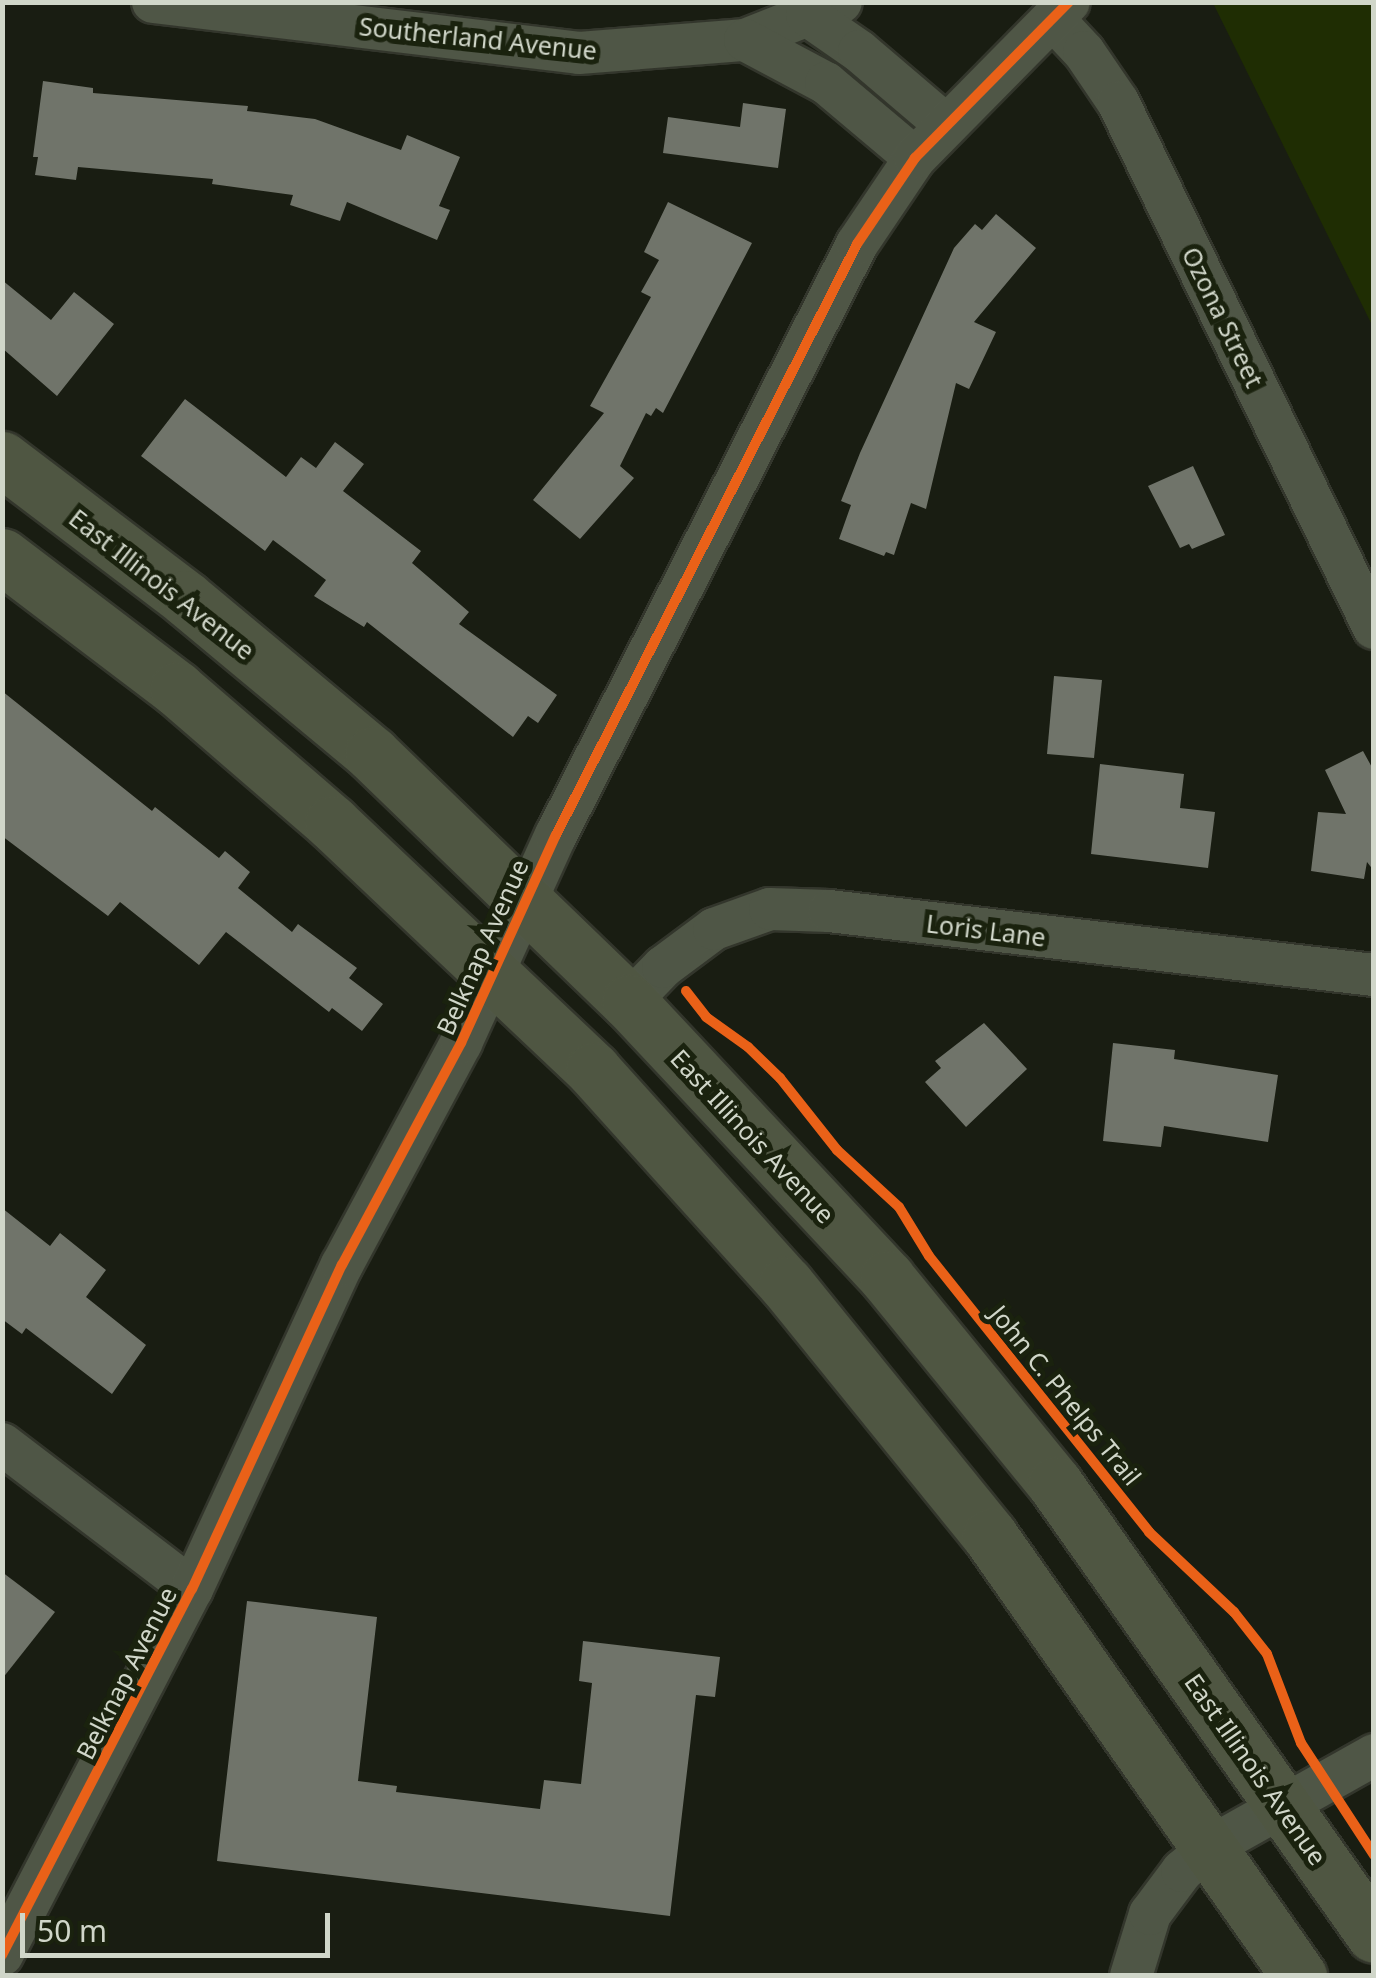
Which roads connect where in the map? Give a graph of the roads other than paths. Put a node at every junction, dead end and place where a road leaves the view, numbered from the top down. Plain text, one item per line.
1 (152, 2) edge
2 (824, 9) edge
3 (1061, 11) edge
4 (745, 40) junction
5 (946, 125) junction
6 (914, 158) junction
7 (2, 459) edge
8 (2, 556) edge
9 (1374, 628) edge
10 (527, 900) junction
11 (496, 973) junction
12 (1374, 975) edge
13 (629, 1002) junction
14 (2, 1444) edge
15 (1055, 1484) junction
16 (990, 1536) junction
17 (192, 1590) junction
18 (1374, 1754) edge
19 (1282, 1805) junction
20 (1212, 1846) junction
21 (1374, 1935) edge
22 (2, 1956) edge
23 (1130, 1976) edge
24 (1300, 1976) edge

1 - 4 street, Southerland Avenue
2 - 4 street, Southerland Avenue
2 - 5 street, Southerland Avenue
3 - 5 street, Belknap Avenue
3 - 9 street, Ozona Street
4 - 6 street
5 - 6 street, Belknap Avenue
6 - 10 street, Belknap Avenue
7 - 10 main road, East Illinois Avenue
8 - 11 main road
10 - 11 street, Belknap Avenue
10 - 13 main road, East Illinois Avenue
11 - 16 main road
11 - 17 street, Belknap Avenue
12 - 13 street, Loris Lane
13 - 15 main road, East Illinois Avenue
14 - 17 street
15 - 16 main road
15 - 19 main road, East Illinois Avenue
16 - 20 main road
17 - 22 street, Belknap Avenue
18 - 19 street
19 - 20 street
19 - 21 main road, East Illinois Avenue
20 - 23 street
20 - 24 main road

